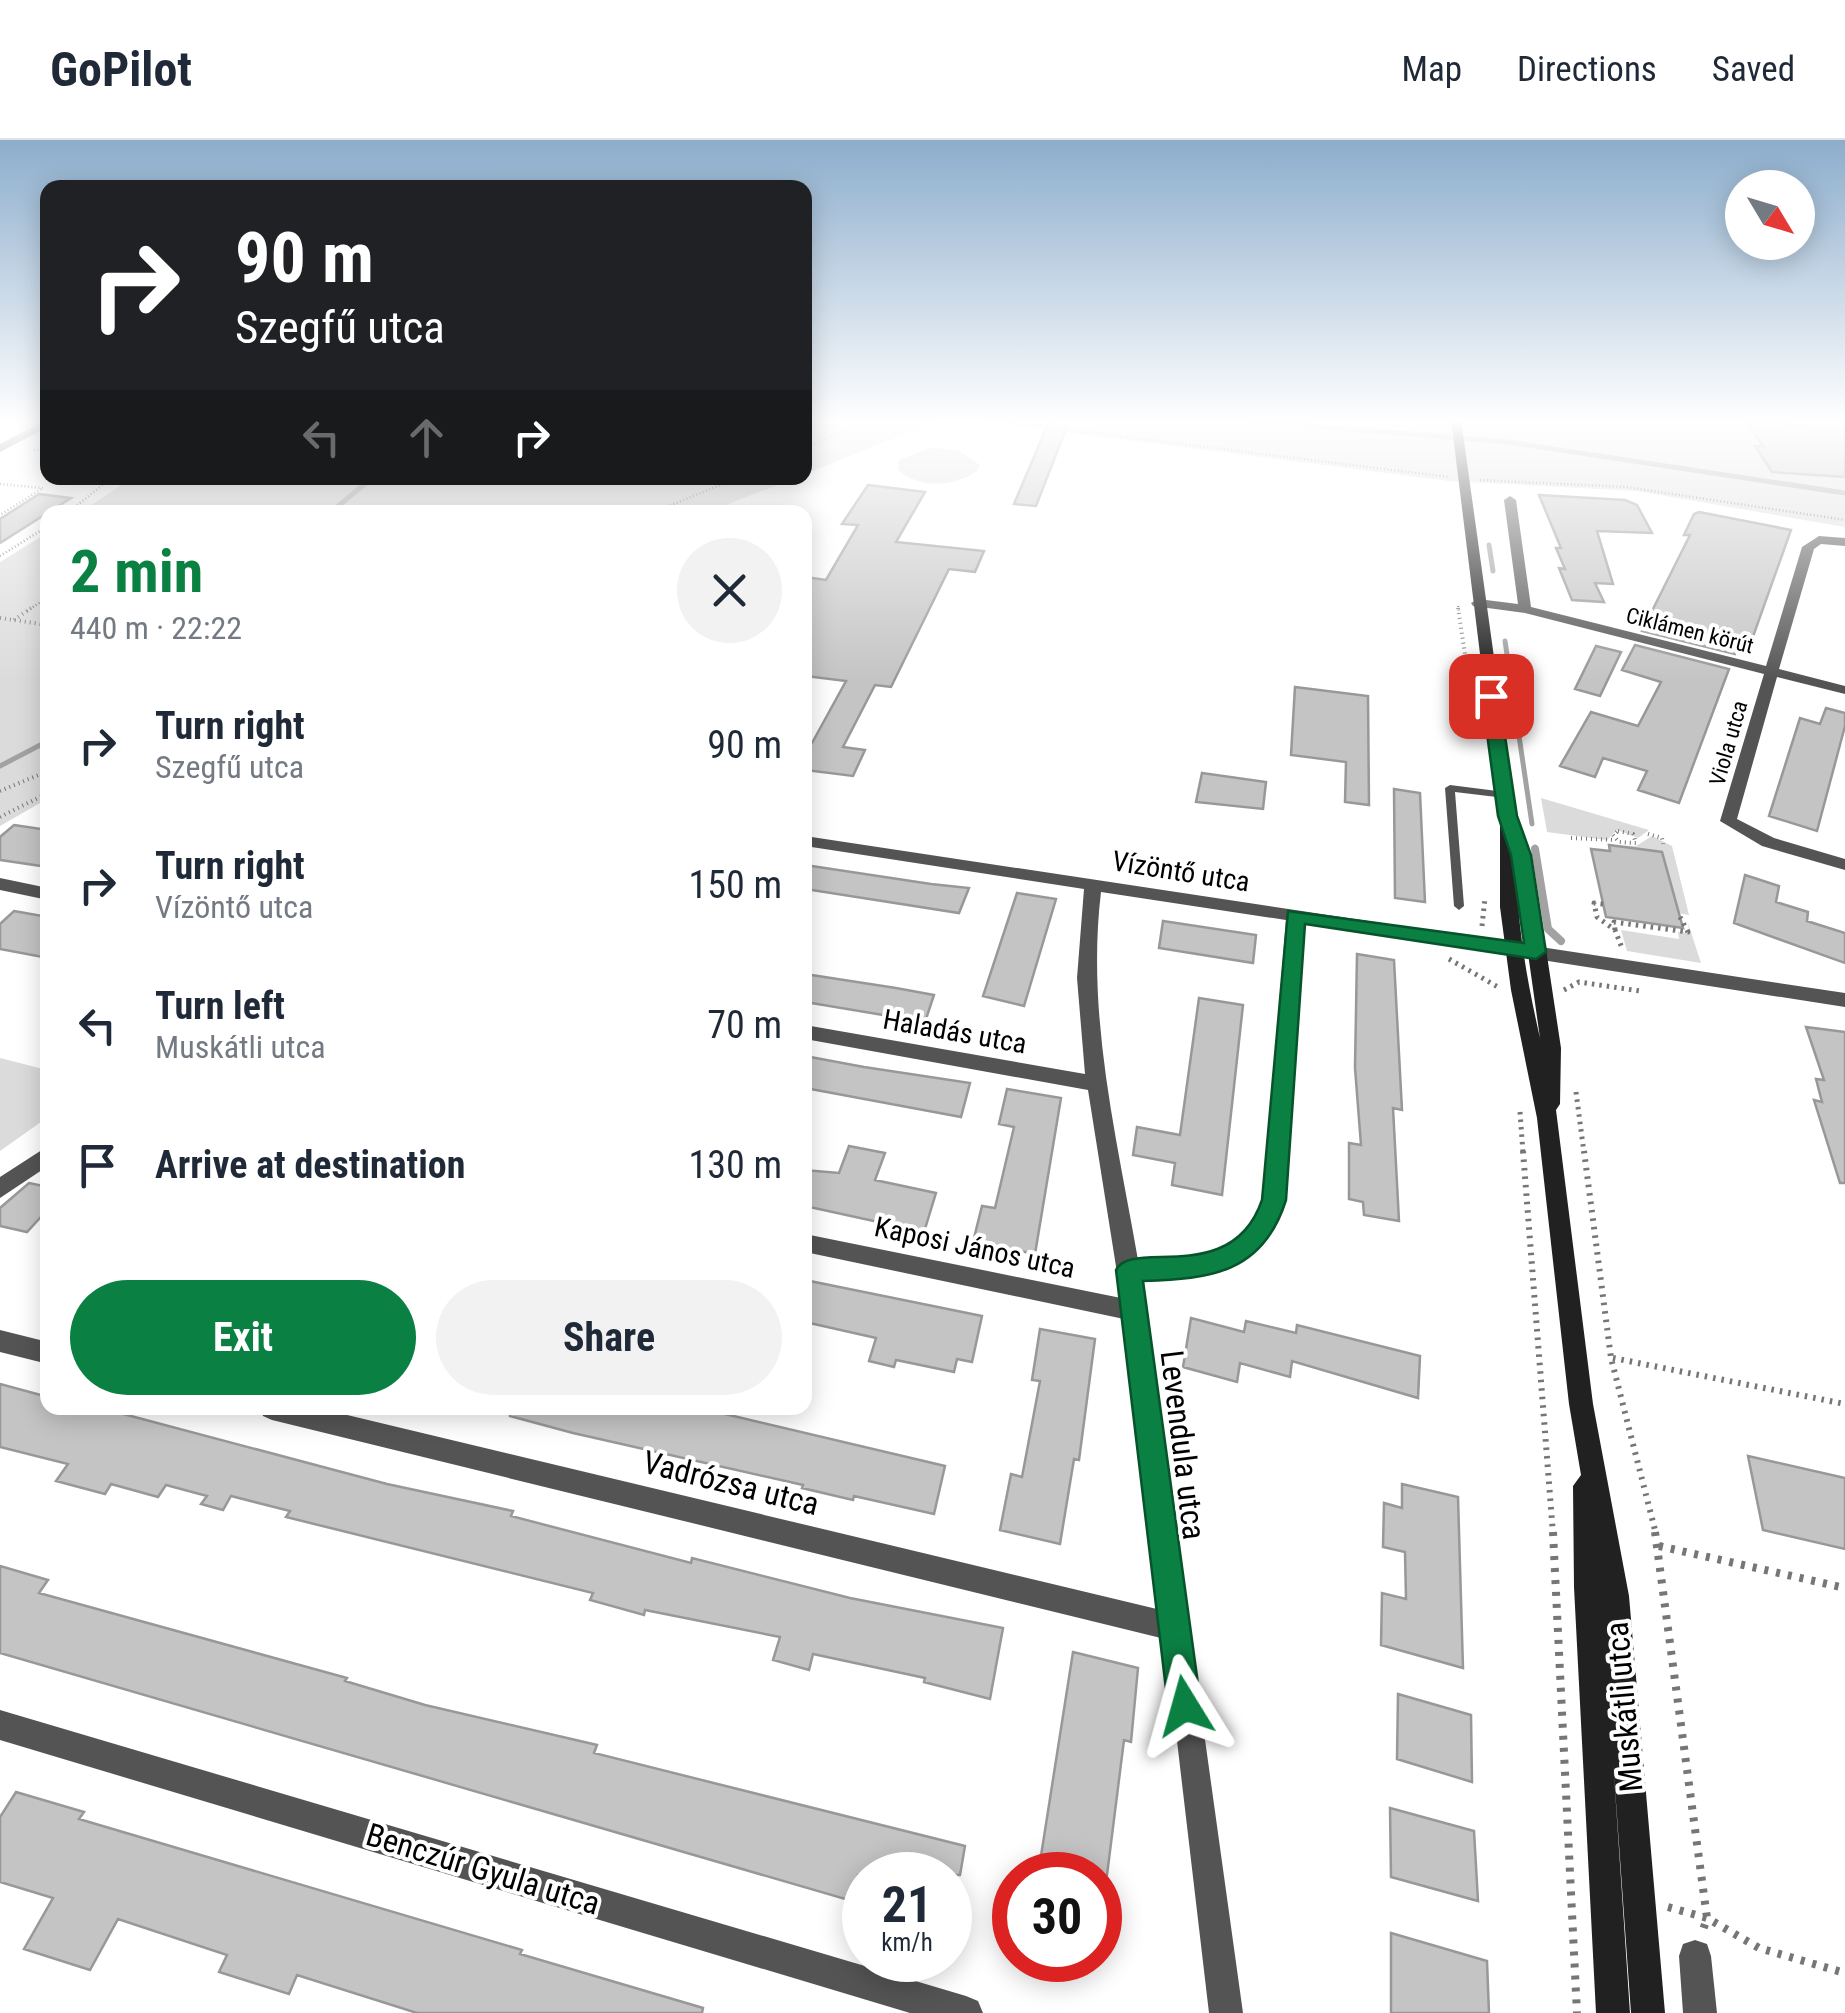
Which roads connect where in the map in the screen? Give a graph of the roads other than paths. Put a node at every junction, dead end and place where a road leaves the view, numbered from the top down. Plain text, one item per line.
1 (1466, 506) edge
2 (1511, 506) edge
3 (1845, 542) edge
4 (1478, 603) junction
5 (1524, 609) junction
6 (1772, 671) junction
7 (1845, 690) edge
8 (1504, 795) junction
9 (1508, 816) junction
10 (812, 843) edge
11 (1845, 865) edge
12 (0, 884) edge
13 (1092, 885) junction
14 (40, 892) edge
15 (1459, 906) dead end
16 (1295, 916) junction
17 (1515, 949) junction
18 (1536, 952) junction
19 (1845, 1000) edge
20 (812, 1033) edge
21 (1096, 1084) junction
22 (1547, 1118) junction
23 (40, 1160) edge
24 (0, 1188) edge
25 (812, 1244) edge
26 (1128, 1270) junction
27 (1134, 1311) junction
28 (0, 1342) edge
29 (40, 1351) edge
30 (1582, 1404) junction
31 (301, 1415) edge
32 (1174, 1627) junction
33 (0, 1725) edge
34 (1694, 1956) road end
35 (966, 2013) edge
36 (1226, 2013) edge
37 (1613, 2013) edge
38 (1648, 2013) edge
39 (1700, 2013) edge

1 - 4 main road, Muskátli utca
2 - 5 street
3 - 6 street
4 - 5 street, Ciklámen körút
4 - 8 main road, Muskátli utca
5 - 6 street, Ciklámen körút
6 - 7 street, Ciklámen körút
6 - 11 street, Viola utca
8 - 9 main road, Muskátli utca
8 - 15 lane
9 - 17 main road, Muskátli utca
9 - 18 main road, Muskátli utca
10 - 13 street, Vízöntő utca
12 - 14 street
13 - 16 street, Vízöntő utca
13 - 21 street, Levendula utca
16 - 17 street, Vízöntő utca
16 - 26 street
17 - 18 street, Vízöntő utca
17 - 22 main road, Muskátli utca
18 - 19 street, Vízöntő utca
18 - 22 main road, Muskátli utca
20 - 21 street, Haladás utca
21 - 26 street, Levendula utca
22 - 30 main road, Muskátli utca
23 - 24 street
25 - 27 street, Kaposi János utca
26 - 27 street, Levendula utca
27 - 32 street, Levendula utca
28 - 29 street
30 - 37 main road, Muskátli utca
30 - 38 main road, Muskátli utca
31 - 32 street, Vadrózsa utca
32 - 36 street, Levendula utca
33 - 35 street, Benczúr Gyula utca
34 - 39 street

